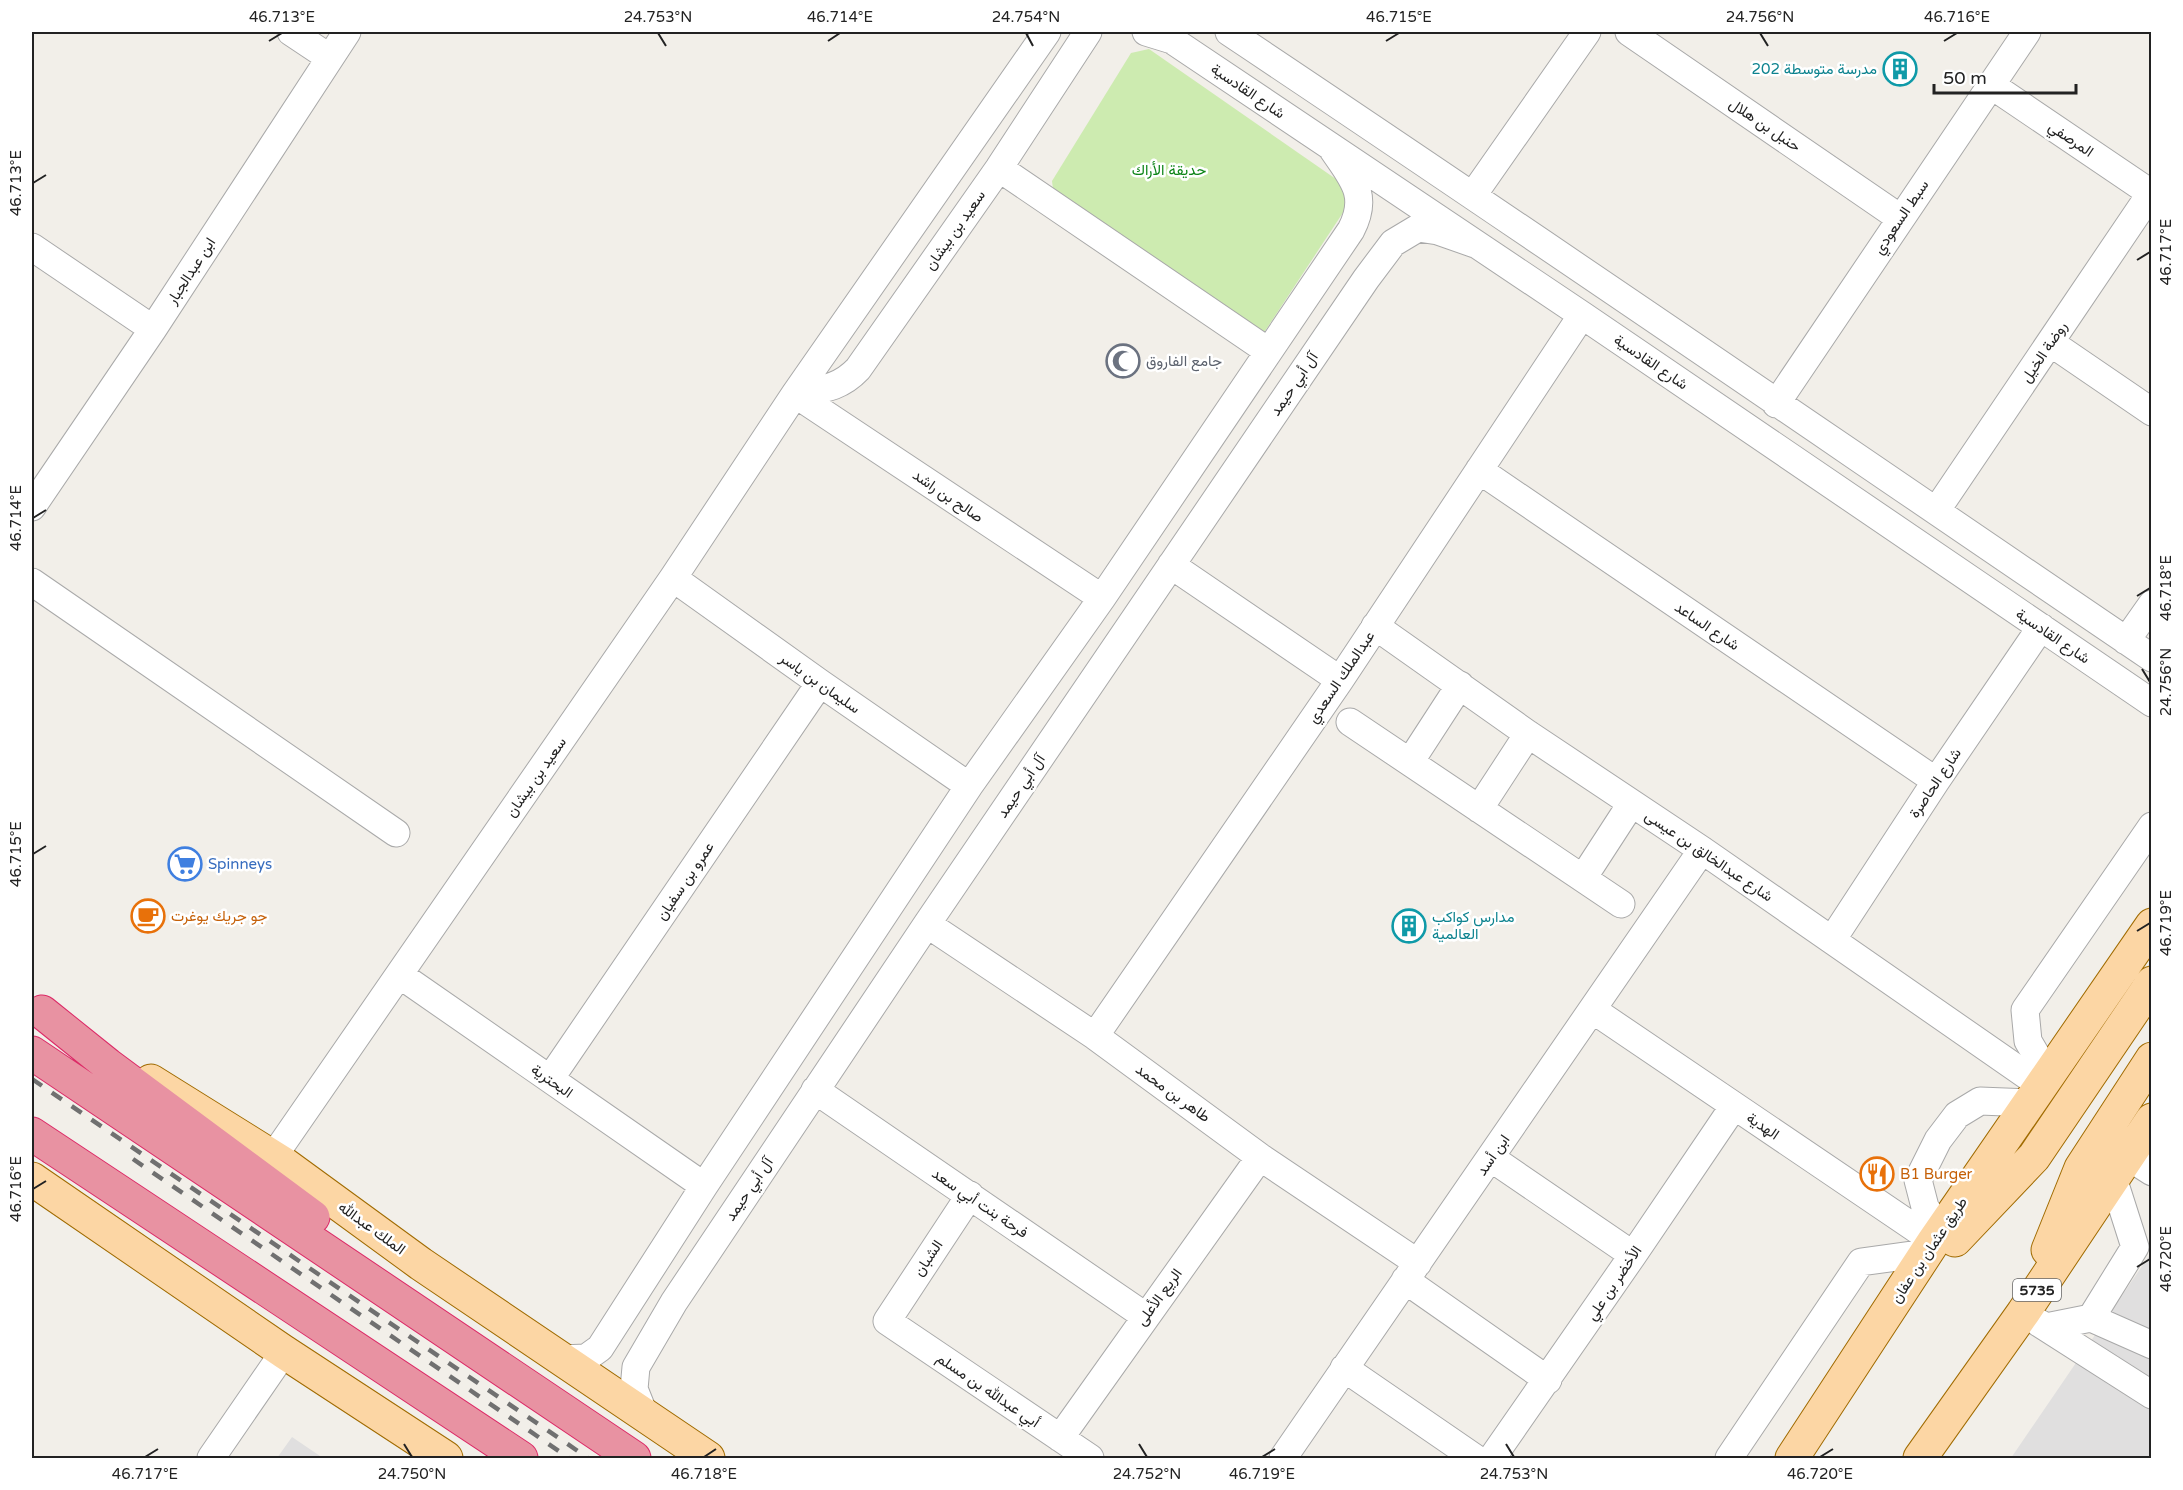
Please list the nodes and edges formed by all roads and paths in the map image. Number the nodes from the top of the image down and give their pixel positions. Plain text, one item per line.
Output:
1 (291, 32) edge
2 (347, 32) edge
3 (1047, 32) edge
4 (1106, 32) edge
5 (1146, 32) edge
6 (1229, 32) edge
7 (1587, 32) edge
8 (1629, 32) edge
9 (2027, 32) edge
10 (1082, 41) edge
11 (330, 58) junction
12 (1991, 85) junction
13 (1331, 147) junction
14 (999, 168) junction
15 (2151, 193) edge
16 (1473, 195) junction
17 (1900, 218) junction
18 (1475, 244) junction
19 (32, 247) edge
20 (1582, 315) junction
21 (153, 329) junction
22 (2051, 343) junction
23 (1268, 351) junction
24 (795, 394) junction
25 (1776, 404) junction
26 (2151, 412) edge
27 (1479, 470) junction
28 (32, 507) edge
29 (1936, 511) junction
30 (1171, 565) junction
31 (673, 578) junction
32 (32, 582) edge
33 (1101, 598) junction
34 (2151, 604) edge
35 (1376, 626) junction
36 (2041, 627) junction
37 (2126, 641) junction
38 (2151, 658) edge
39 (1340, 680) junction
40 (820, 683) junction
41 (1460, 686) junction
42 (2151, 702) edge
43 (1350, 722) dead end
44 (1528, 734) junction
45 (1410, 762) junction
46 (1936, 782) junction
47 (969, 786) junction
48 (1632, 804) junction
49 (1479, 809) junction
50 (2151, 826) edge
51 (396, 833) dead end
52 (1702, 850) junction
53 (1583, 878) junction
54 (1621, 904) dead end
55 (927, 924) junction
56 (2151, 925) edge
57 (1832, 940) junction
58 (400, 975) junction
59 (2151, 983) edge
60 (37, 1009) edge
61 (1593, 1010) junction
62 (1095, 1036) junction
63 (32, 1053) edge
64 (2151, 1059) edge
65 (550, 1080) junction
66 (2040, 1088) junction
67 (815, 1090) junction
68 (1734, 1106) junction
69 (32, 1134) edge
70 (2140, 1148) edge
71 (273, 1157) junction
72 (1260, 1157) junction
73 (1491, 1158) junction
74 (32, 1179) edge
75 (704, 1186) junction
76 (970, 1195) junction
77 (1934, 1242) junction
78 (2143, 1254) edge
79 (1633, 1255) junction
80 (1412, 1271) junction
81 (629, 1304) junction
82 (1886, 1313) junction
83 (1145, 1316) junction
84 (2091, 1318) junction
85 (2034, 1320) junction
86 (887, 1321) joint
87 (434, 1323) junction
88 (660, 1326) junction
89 (2151, 1345) edge
90 (284, 1352) junction
91 (561, 1359) junction
92 (1344, 1368) junction
93 (1548, 1380) junction
94 (2151, 1395) edge
95 (644, 1414) junction
96 (1060, 1438) junction
97 (211, 1458) edge
98 (446, 1458) edge
99 (521, 1458) edge
100 (634, 1458) edge
101 (708, 1458) edge
102 (1090, 1458) edge
103 (1283, 1458) edge
104 (1475, 1458) edge
105 (1492, 1458) edge
106 (1729, 1458) edge
107 (1792, 1458) edge
108 (1920, 1458) edge

1 - 11 street
2 - 11 street, ابن عبدالجبار
3 - 24 street, سعيد بن بيشان
4 - 10 street
5 - 13 street, شارع القادسية
6 - 16 street
7 - 16 street
8 - 17 street, حنبل بن هلال
9 - 12 street, سبط السعودي
10 - 14 street, سعيد بن بيشان
11 - 21 street, ابن عبدالجبار
12 - 15 street, المرصفي
12 - 17 street, سبط السعودي
13 - 18 street, شارع القادسية
13 - 23 street
14 - 23 street
14 - 24 street, سعيد بن بيشان
15 - 22 street, روضة الخيل
16 - 25 street
17 - 25 street, سبط السعودي
18 - 20 street, شارع القادسية
18 - 30 street, آل أبي حيمد
19 - 21 street
20 - 27 street, عبدالملك السعدي
20 - 36 street, شارع القادسية
21 - 28 street, ابن عبدالجبار
22 - 26 street
22 - 29 street, روضة الخيل
23 - 33 street
24 - 31 street, سعيد بن بيشان
24 - 33 street, صالح بن راشد
25 - 29 street
27 - 35 street, عبدالملك السعدي
27 - 46 street, شارع الساعد
29 - 37 street
30 - 39 street
30 - 55 street, آل أبي حيمد
31 - 40 street, سليمان بن ياسر
31 - 58 street, سعيد بن بيشان
32 - 51 street
33 - 47 street
34 - 37 street
35 - 39 street, عبدالملك السعدي
35 - 41 street, شارع عبدالخالق بن عيسى
36 - 42 street, شارع القادسية
36 - 46 street, شارع الحاصرة
37 - 38 street
39 - 62 street, عبدالملك السعدي
40 - 47 street, سليمان بن ياسر
40 - 65 street, عمرو بن سفيان
41 - 44 street, شارع عبدالخالق بن عيسى
41 - 45 street
43 - 45 street
44 - 48 street, شارع عبدالخالق بن عيسى
44 - 49 street
45 - 49 street
46 - 57 street, شارع الحاصرة
47 - 75 street
48 - 52 street, شارع عبدالخالق بن عيسى
48 - 53 street
49 - 53 street
50 - 66 street
52 - 57 street, شارع عبدالخالق بن عيسى
52 - 61 street, ابن أسد
53 - 54 street
55 - 62 street, طاهر بن محمد
55 - 67 street, آل أبي حيمد
56 - 66 main road, طريق عثمان بن عفان
57 - 66 street, شارع عبدالخالق بن عيسى
58 - 65 street, البحترية
58 - 71 street, سعيد بن بيشان
59 - 82 main road
60 - 71 main road, الملك عبدالله
60 - 87 highway
61 - 68 street, الهدية
61 - 73 street, ابن أسد
62 - 72 street, طاهر بن محمد
63 - 87 highway
64 - 85 main road
65 - 75 street, البحترية
66 - 77 main road, طريق عثمان بن عفان
66 - 77 street
67 - 76 street, فرحة بنت أبي سعد
67 - 88 street, آل أبي حيمد
68 - 77 street, الهدية
68 - 79 street, الأخضر بن علي
69 - 99 highway
70 - 78 street
70 - 85 main road, 5735
71 - 91 main road, الملك عبدالله
72 - 80 street, طاهر بن محمد
72 - 83 street, الريع الأعلى
73 - 79 street
73 - 80 street, ابن أسد
74 - 90 main road
75 - 81 street
76 - 83 street, فرحة بنت أبي سعد
76 - 86 street, الشبان
77 - 82 main road, طريق عثمان بن عفان
77 - 106 street
78 - 84 street
79 - 93 street, الأخضر بن علي
80 - 92 street, ابن أسد
80 - 93 street, طاهر بن محمد
81 - 88 street
81 - 91 street
82 - 107 main road, طريق عثمان بن عفان
83 - 96 street, الريع الأعلى
84 - 85 street
84 - 89 street
85 - 94 street
85 - 108 main road, 5735
86 - 96 street, أبي عبدالله بن مسلم
87 - 100 highway
88 - 95 street, آل أبي حيمد
90 - 97 street
90 - 98 main road
91 - 95 main road, الملك عبدالله
92 - 103 street, ابن أسد
92 - 104 street
93 - 105 street, الأخضر بن علي
95 - 101 main road, الملك عبدالله
96 - 102 street, أبي عبدالله بن مسلم

